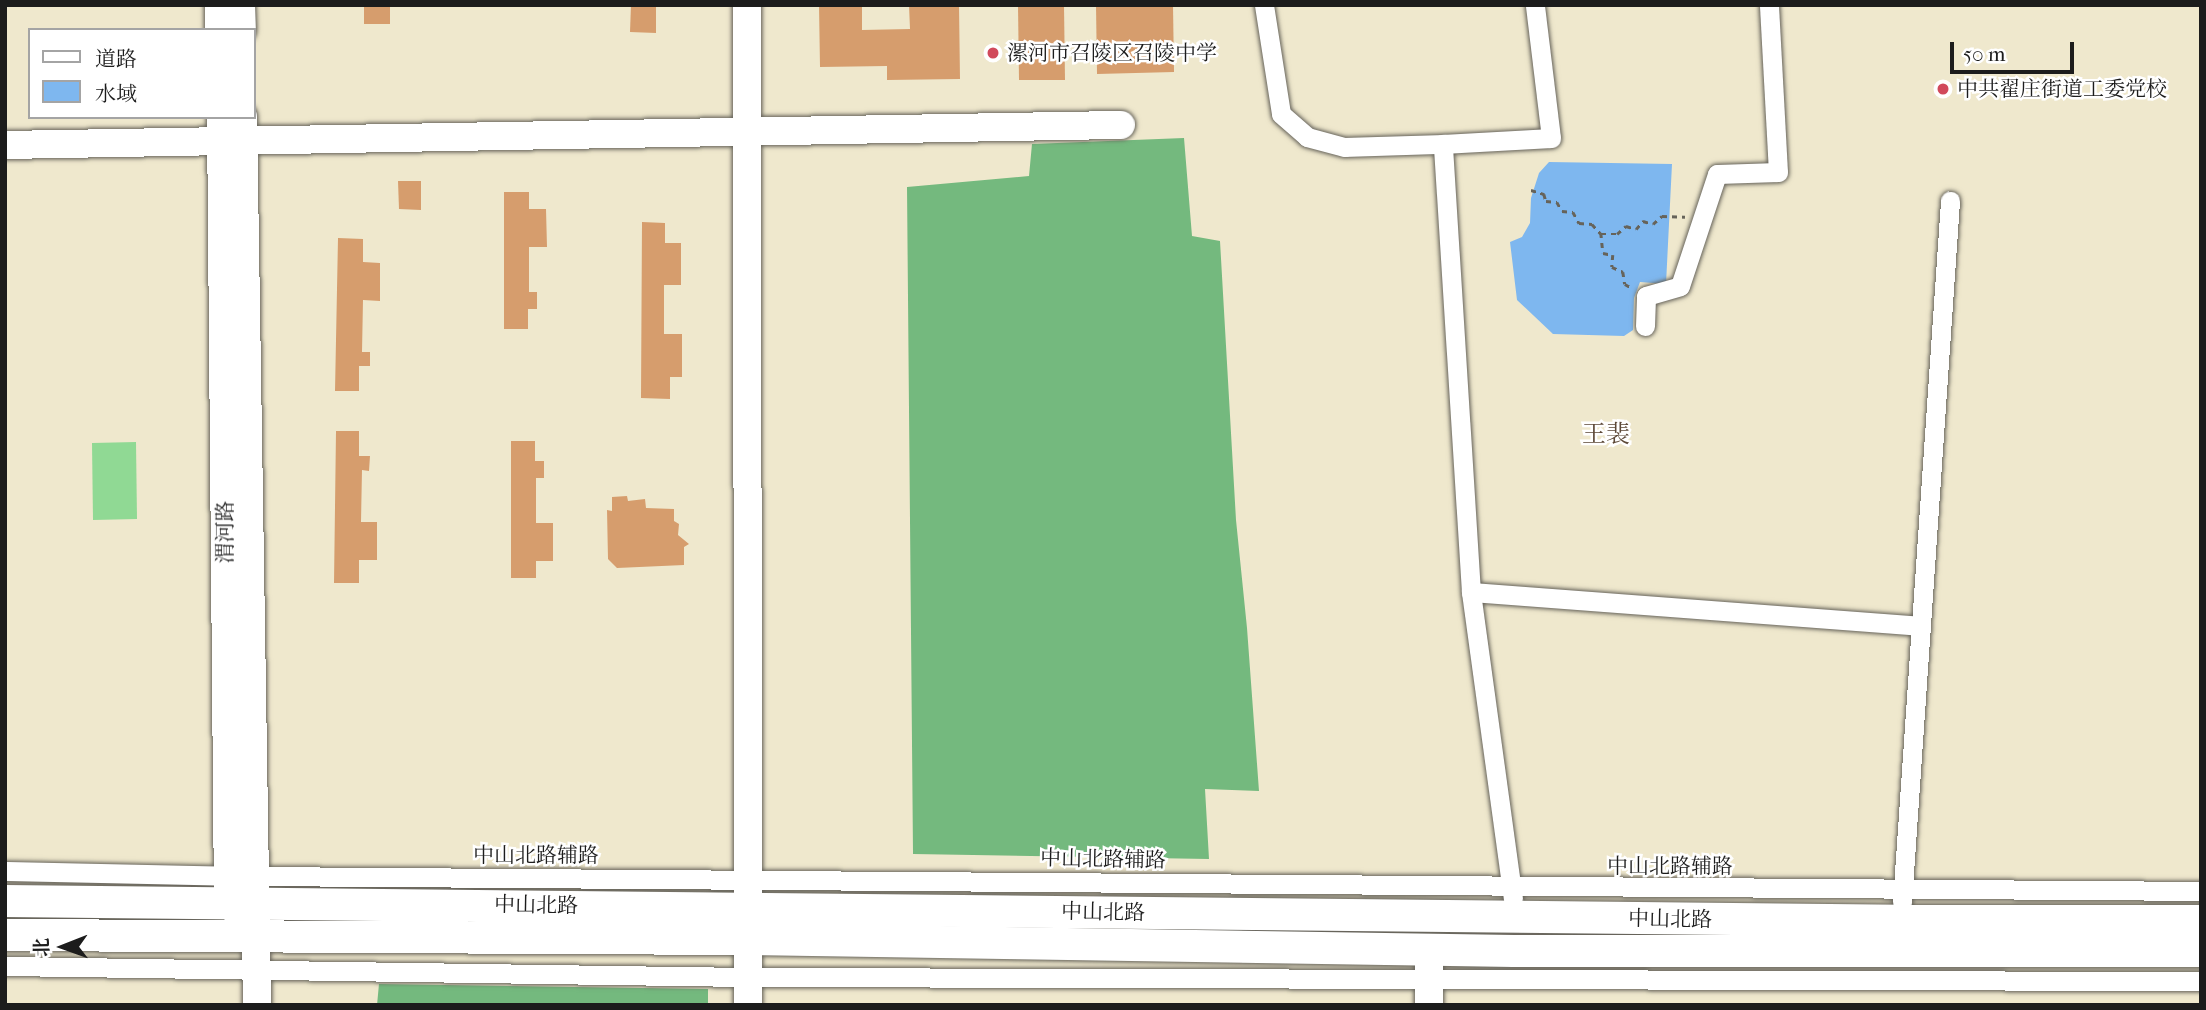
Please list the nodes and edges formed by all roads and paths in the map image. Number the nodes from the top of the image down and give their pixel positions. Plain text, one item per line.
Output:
1 (219, 5) edge
2 (241, 5) edge
3 (747, 5) edge
4 (1264, 5) edge
5 (1535, 5) edge
6 (1769, 5) edge
7 (219, 28) edge
8 (242, 28) edge
9 (1121, 125) dead end
10 (233, 129) edge
11 (745, 131) junction
12 (1443, 144) junction
13 (5, 145) edge
14 (1531, 190) dead end
15 (1950, 201) dead end
16 (1703, 218) junction
17 (1601, 233) junction
18 (1646, 296) junction
19 (1645, 326) dead end
20 (1471, 592) junction
21 (1920, 626) junction
22 (5, 871) edge
23 (241, 889) junction
24 (1903, 890) junction
25 (2201, 891) edge
26 (5, 901) edge
27 (1513, 902) junction
28 (748, 909) junction
29 (1901, 921) junction
30 (2201, 921) edge
31 (5, 935) edge
32 (256, 936) junction
33 (2201, 951) edge
34 (1514, 964) junction
35 (5, 967) edge
36 (256, 970) junction
37 (748, 977) junction
38 (1429, 977) edge
39 (2201, 981) edge
40 (257, 1005) edge
41 (748, 1005) edge

1 - 7 street
2 - 8 street
3 - 11 street
4 - 12 street
5 - 12 street
6 - 16 street
9 - 11 street
10 - 11 street
10 - 13 street
10 - 23 street, 渭河路
11 - 28 street
12 - 20 street
14 - 17 path
15 - 21 street
16 - 17 path
16 - 18 street
17 - 18 path
18 - 19 street
20 - 21 street
20 - 27 street
21 - 24 street
22 - 23 street
23 - 26 main road, 中山北路
23 - 28 main road, 中山北路
23 - 32 street, 渭河路
24 - 25 street, 中山北路辅路
24 - 27 street, 中山北路辅路
24 - 29 street
27 - 28 main road, 中山北路
27 - 29 main road, 中山北路
27 - 34 street
28 - 32 main road, 中山北路
28 - 37 street
28 - 38 main road, 中山北路
29 - 30 main road, 中山北路
31 - 32 main road, 中山北路
32 - 36 street, 渭河路
33 - 34 main road, 中山北路
34 - 38 main road, 中山北路
34 - 39 street
35 - 36 street
36 - 37 street
36 - 40 street, 渭河路
37 - 38 street
37 - 41 street

